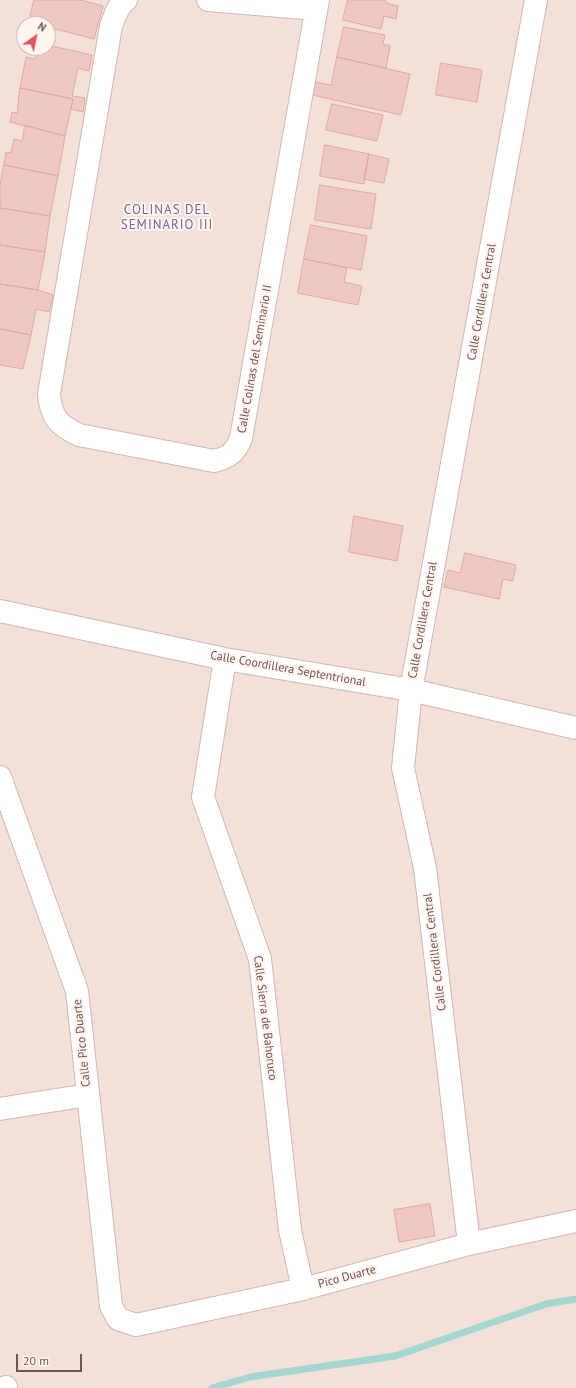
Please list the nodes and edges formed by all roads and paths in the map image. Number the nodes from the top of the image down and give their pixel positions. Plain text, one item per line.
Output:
1 (126, 0) edge
2 (208, 0) edge
3 (536, 0) edge
4 (317, 4) edge
5 (0, 611) edge
6 (225, 659) junction
7 (411, 690) junction
8 (576, 728) edge
9 (0, 777) edge
10 (88, 1095) junction
11 (0, 1109) edge
12 (576, 1221) edge
13 (469, 1244) junction
14 (303, 1289) junction
15 (118, 1319) joint

1 - 4 street, Calle Colinas del Seminario II
2 - 4 street, Calle Colinas del Seminario II
3 - 7 street, Calle Cordillera Central
5 - 6 street, Calle Coordillera Septentrional
6 - 7 street, Calle Coordillera Septentrional
6 - 14 street, Calle Sierra de Bahoruco
7 - 8 street, Calle Coordillera Septentrional
7 - 13 street, Calle Cordillera Central
9 - 10 street, Calle Pico Duarte
10 - 11 street
10 - 15 street, Calle Pico Duarte
12 - 13 street, Pico Duarte
13 - 14 street, Pico Duarte
14 - 15 street, Pico Duarte

